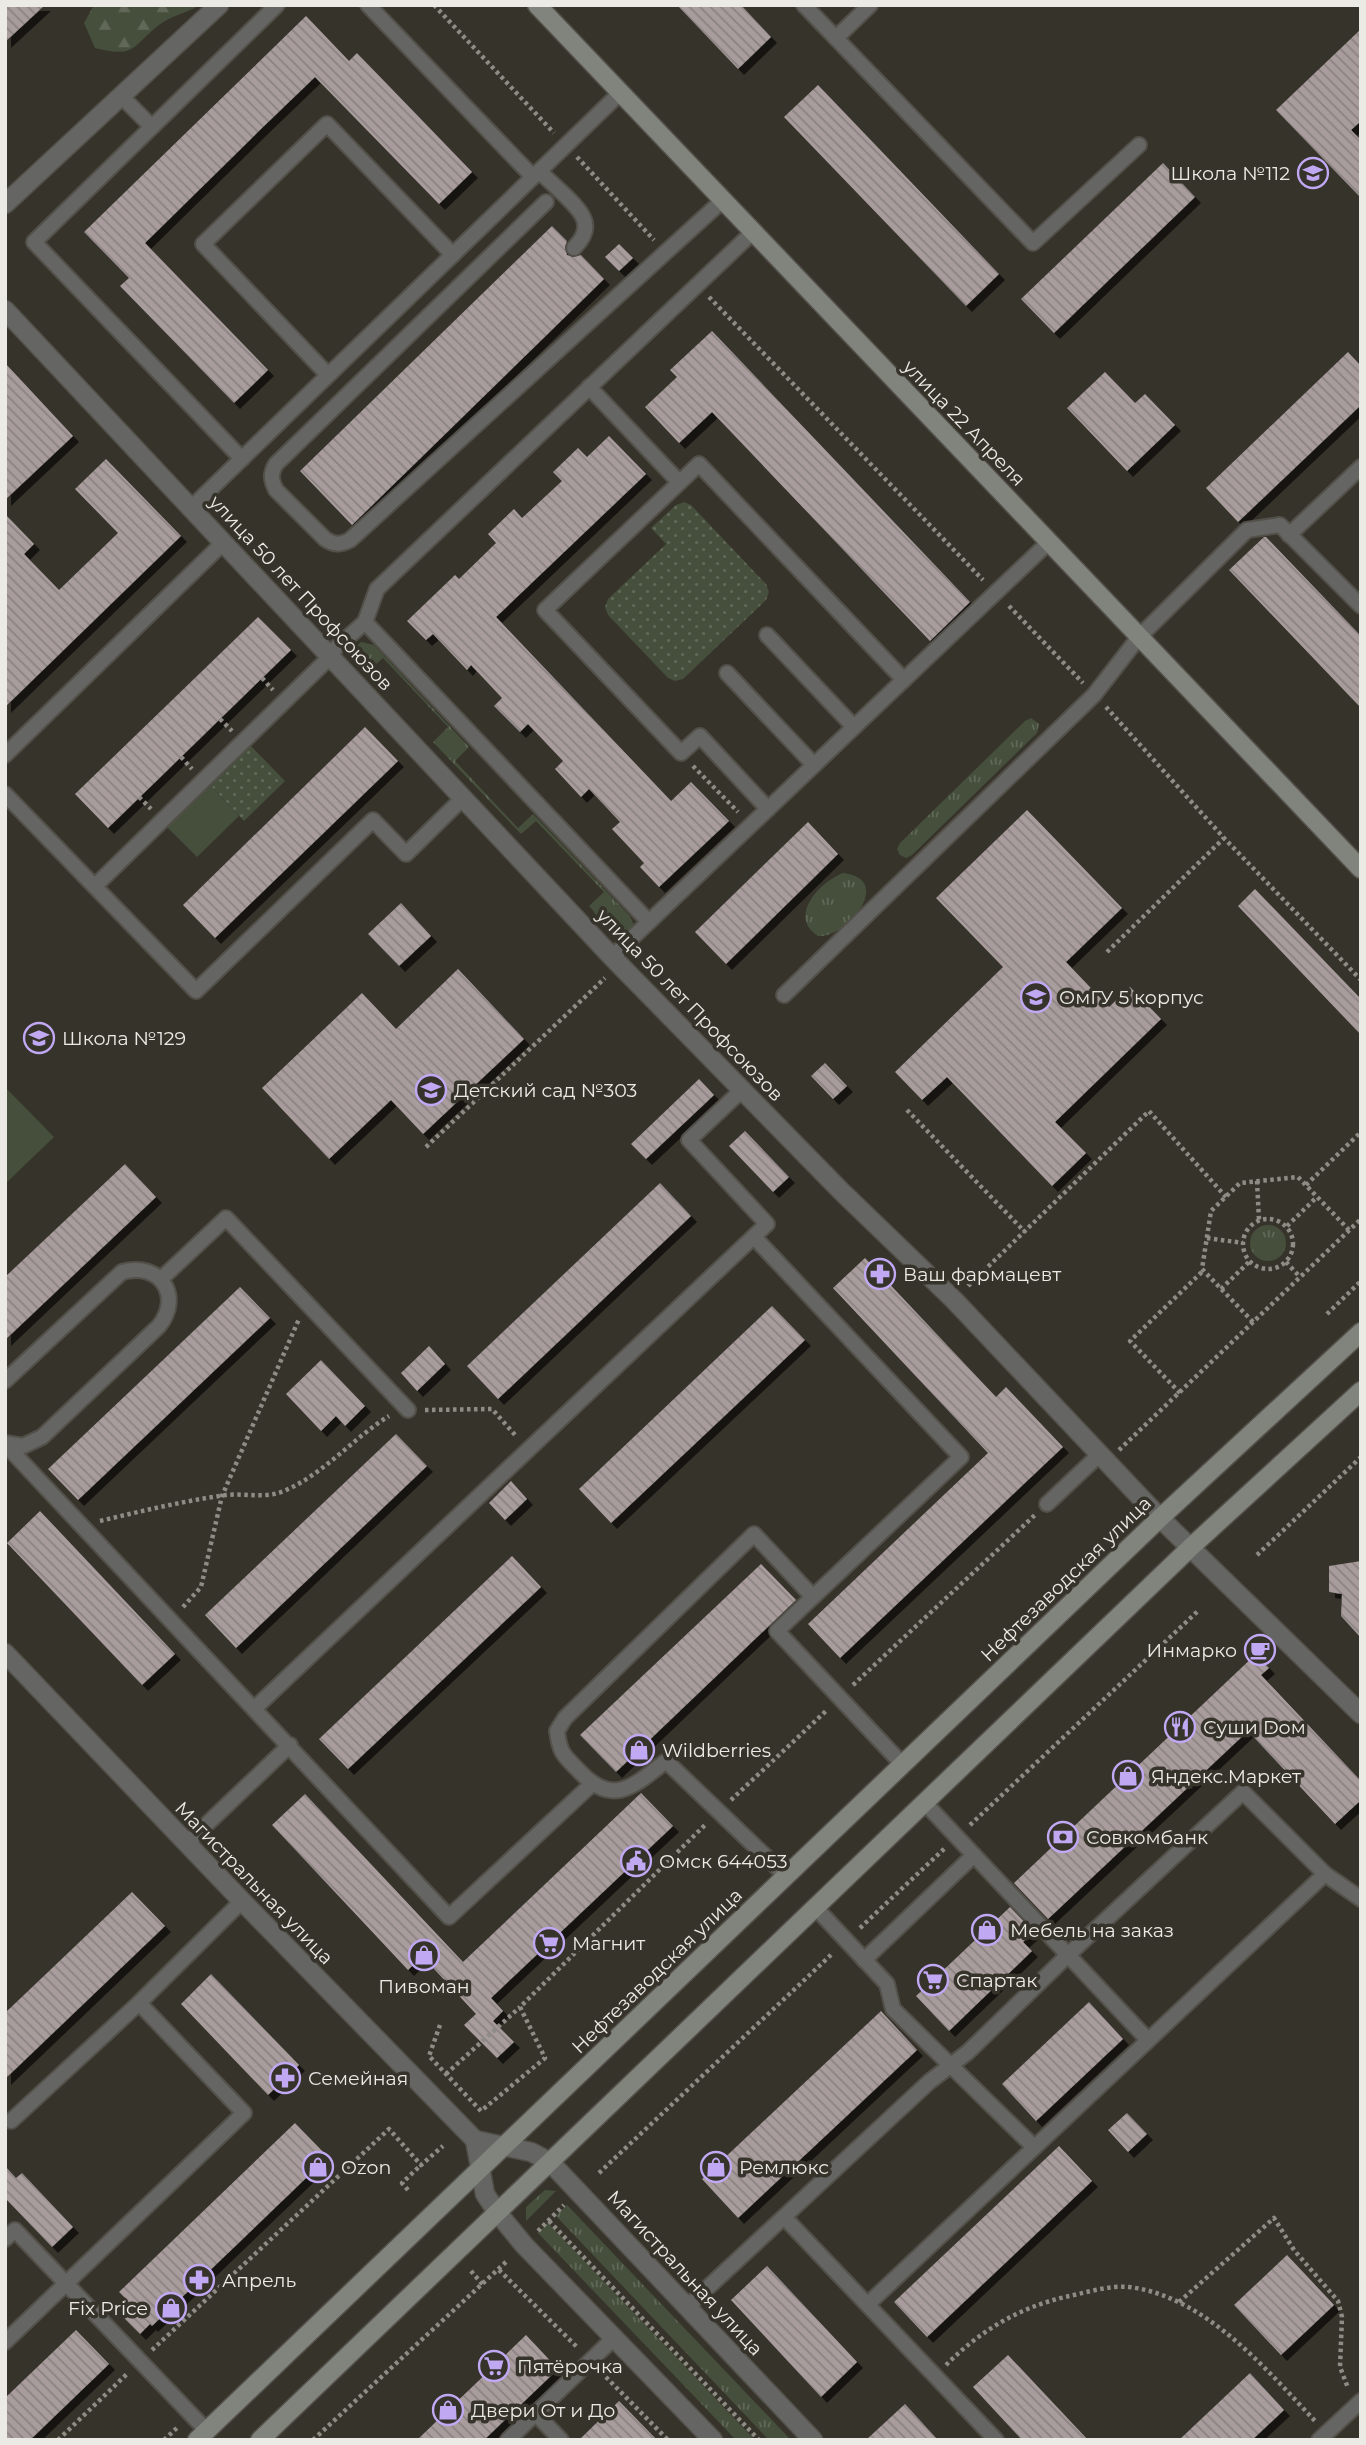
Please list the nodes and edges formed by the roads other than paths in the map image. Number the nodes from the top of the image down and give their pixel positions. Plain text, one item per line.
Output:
1 (219, 5) edge
2 (277, 5) edge
3 (368, 5) edge
4 (537, 5) edge
5 (804, 5) edge
6 (870, 5) edge
7 (836, 38) junction
8 (620, 93) junction
9 (122, 97) junction
10 (152, 127) junction
11 (1139, 145) dead end
12 (536, 174) junction
13 (723, 200) junction
14 (546, 202) dead end
15 (5, 204) edge
16 (753, 232) junction
17 (574, 248) dead end
18 (453, 255) junction
19 (6, 312) edge
20 (328, 375) junction
21 (589, 387) junction
22 (242, 458) junction
23 (1361, 467) edge
24 (679, 482) junction
25 (192, 507) junction
26 (1289, 535) junction
27 (224, 542) junction
28 (1049, 542) junction
29 (1361, 606) edge
30 (365, 622) junction
31 (766, 635) dead end
32 (1139, 637) junction
33 (329, 656) junction
34 (727, 673) dead end
35 (904, 680) junction
36 (854, 727) junction
37 (5, 755) edge
38 (814, 765) junction
39 (5, 794) edge
40 (463, 798) junction
41 (768, 808) junction
42 (1361, 870) edge
43 (95, 886) junction
44 (649, 922) junction
45 (612, 957) junction
46 (784, 995) dead end
47 (742, 1090) junction
48 (754, 1237) junction
49 (160, 1279) junction
50 (1361, 1332) edge
51 (5, 1381) edge
52 (1361, 1391) edge
53 (408, 1410) road end
54 (5, 1443) edge
55 (1102, 1459) junction
56 (1047, 1504) dead end
57 (1160, 1518) junction
58 (1191, 1547) junction
59 (813, 1597) junction
60 (5, 1653) edge
61 (1359, 1707) edge
62 (256, 1708) junction
63 (290, 1745) junction
64 (903, 1765) junction
65 (592, 1784) junction
66 (924, 1802) junction
67 (187, 1843) junction
68 (974, 1855) junction
69 (1325, 1874) junction
70 (786, 1876) junction
71 (1361, 1899) edge
72 (242, 1901) junction
73 (815, 1907) junction
74 (1068, 1955) junction
75 (864, 1960) junction
76 (139, 2003) junction
77 (1148, 2040) junction
78 (951, 2067) junction
79 (11, 2120) dead end
80 (475, 2140) junction
81 (505, 2146) junction
82 (1034, 2147) junction
83 (550, 2162) junction
84 (481, 2169) junction
85 (497, 2212) junction
86 (784, 2217) junction
87 (5, 2239) edge
88 (66, 2283) junction
89 (868, 2304) junction
90 (688, 2306) junction
91 (615, 2337) junction
92 (5, 2342) edge
93 (1361, 2401) edge
94 (535, 2413) junction
95 (202, 2435) edge
96 (1323, 2437) edge
97 (260, 2440) edge
98 (508, 2440) edge
99 (561, 2440) edge
100 (713, 2440) edge
101 (813, 2440) edge
102 (996, 2440) edge

1 - 9 street
2 - 10 lane
3 - 12 lane
4 - 8 main road, улица 22 Апреля
5 - 7 lane
6 - 7 lane
7 - 11 lane
8 - 12 lane
8 - 13 main road, улица 22 Апреля
9 - 10 lane
9 - 15 street
10 - 22 lane
12 - 17 lane
12 - 18 lane
13 - 14 lane
13 - 16 main road, улица 22 Апреля
16 - 21 lane
16 - 28 main road, улица 22 Апреля
18 - 20 lane
18 - 20 lane
19 - 25 street, улица 50 лет Профсоюзов
20 - 22 lane
21 - 24 lane
21 - 30 lane
22 - 25 lane
23 - 26 lane
24 - 35 lane
24 - 41 lane
25 - 27 street, улица 50 лет Профсоюзов
26 - 29 lane
26 - 32 lane
27 - 33 street, улица 50 лет Профсоюзов
27 - 37 lane
28 - 32 main road, улица 22 Апреля
28 - 35 lane
30 - 33 lane
30 - 44 lane
31 - 36 lane
32 - 42 main road, улица 22 Апреля
32 - 46 lane
33 - 40 street, улица 50 лет Профсоюзов
33 - 43 lane
34 - 38 lane
35 - 36 lane
36 - 38 lane
38 - 41 lane
39 - 43 lane
40 - 43 lane
40 - 45 street, улица 50 лет Профсоюзов
41 - 44 lane
44 - 45 lane
45 - 47 street, улица 50 лет Профсоюзов
47 - 48 lane
47 - 55 street, улица 50 лет Профсоюзов
48 - 59 lane
48 - 62 lane
49 - 51 lane
49 - 53 lane
49 - 54 lane
50 - 57 main road, Нефтезаводская улица
52 - 58 main road
54 - 62 lane
55 - 56 lane
55 - 57 street, улица 50 лет Профсоюзов
57 - 58 street, улица 50 лет Профсоюзов
57 - 64 main road, Нефтезаводская улица
58 - 61 street, улица 50 лет Профсоюзов
58 - 66 main road
59 - 64 lane
59 - 65 lane
60 - 67 street, Магистральная улица
62 - 63 lane
63 - 65 lane
63 - 67 lane
64 - 70 main road, Нефтезаводская улица
65 - 70 lane
66 - 68 lane
66 - 73 main road
67 - 72 street, Магистральная улица
68 - 74 lane
68 - 75 lane
69 - 71 lane
69 - 74 lane
69 - 77 lane
70 - 81 main road, Нефтезаводская улица
72 - 76 lane
72 - 80 street, Магистральная улица
73 - 75 lane
73 - 83 main road
74 - 77 lane
74 - 78 lane
75 - 78 lane
76 - 79 lane
76 - 88 lane
77 - 82 lane
78 - 82 lane
78 - 86 lane
80 - 81 street, Магистральная улица
80 - 84 street
81 - 83 street, Магистральная улица
81 - 84 main road, Нефтезаводская улица
82 - 89 lane
83 - 85 main road
83 - 90 street, Магистральная улица
84 - 85 street
84 - 95 main road, Нефтезаводская улица
85 - 91 street
85 - 97 main road
86 - 89 lane
86 - 90 lane
87 - 88 lane
88 - 92 lane
88 - 95 lane
89 - 102 lane
90 - 101 street, Магистральная улица
91 - 94 lane
91 - 100 street
93 - 96 lane
94 - 98 lane
94 - 99 lane

